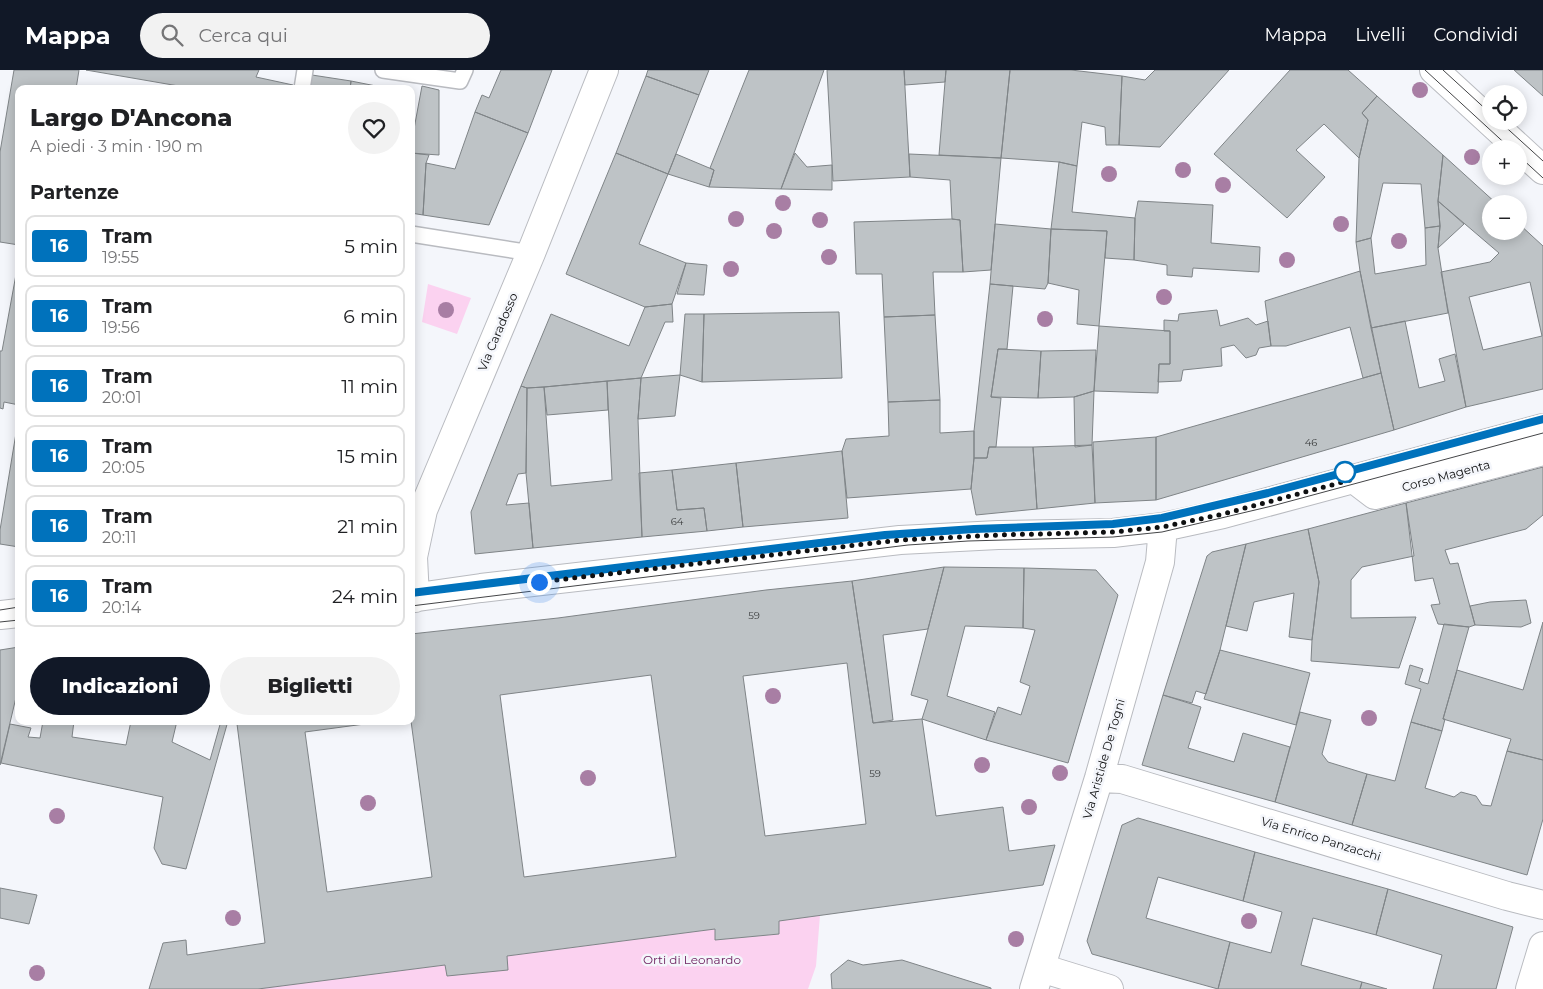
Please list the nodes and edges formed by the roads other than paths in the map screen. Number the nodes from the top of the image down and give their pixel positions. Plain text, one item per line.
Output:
1 (305, 70) edge
2 (383, 70) edge
3 (465, 70) edge
4 (604, 70) edge
5 (1434, 70) edge
6 (303, 85) edge
7 (1543, 170) edge
8 (415, 235) edge
9 (531, 253) junction
10 (1543, 428) edge
11 (1543, 451) edge
12 (1354, 479) junction
13 (1162, 527) junction
14 (415, 545) edge
15 (415, 598) edge
16 (15, 613) edge
17 (0, 615) edge
18 (1099, 778) junction
19 (1543, 905) edge
20 (1543, 946) edge
21 (1038, 978) edge
22 (1109, 989) edge
23 (1530, 989) edge

1 - 6 lane
2 - 3 lane
4 - 9 street, Via Caradosso
5 - 7 street
8 - 9 lane
9 - 14 street, Via Caradosso
10 - 12 street, Corso Magenta
11 - 12 street, Corso Magenta
12 - 13 street, Corso Magenta
13 - 15 street, Corso Magenta
13 - 18 street, Via Aristide De Togni
16 - 17 street
18 - 19 street, Via Enrico Panzacchi
18 - 21 street, Via Aristide De Togni
20 - 23 street
21 - 22 street

